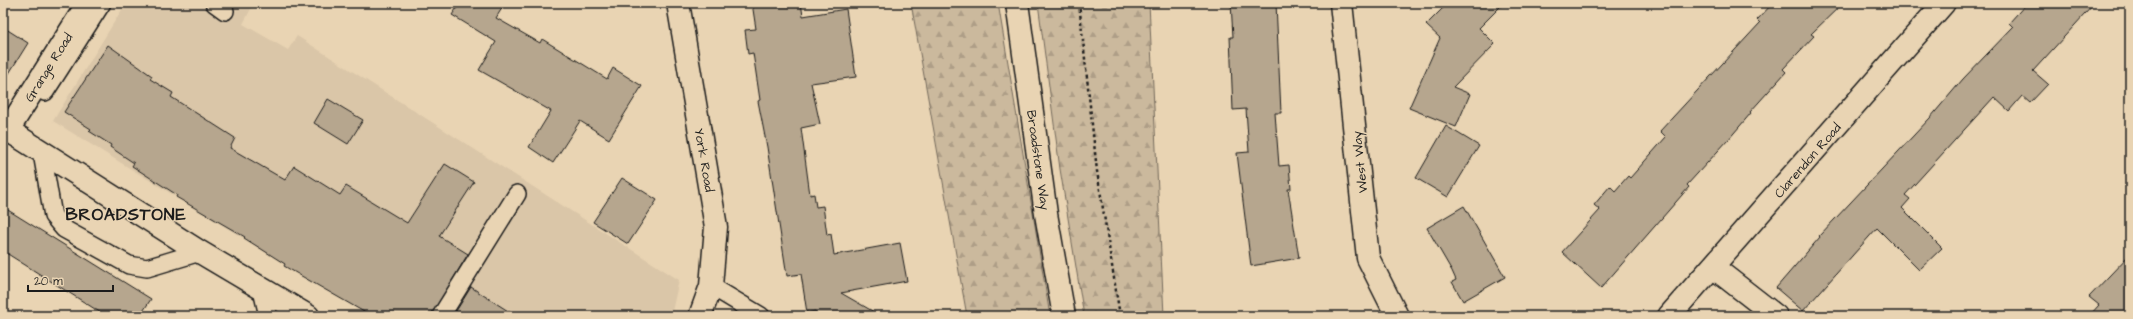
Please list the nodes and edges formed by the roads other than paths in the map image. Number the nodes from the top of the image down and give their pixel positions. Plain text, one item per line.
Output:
1 (88, 3) edge
2 (102, 3) edge
3 (678, 3) edge
4 (1017, 3) edge
5 (1341, 3) edge
6 (1944, 3) edge
7 (9, 131) edge
8 (42, 153) junction
9 (517, 194) dead end
10 (200, 252) junction
11 (1713, 267) junction
12 (710, 286) junction
13 (262, 290) junction
14 (268, 316) edge
15 (308, 316) edge
16 (441, 316) edge
17 (700, 316) edge
18 (761, 316) edge
19 (1064, 316) edge
20 (1396, 316) edge
21 (1669, 316) edge
22 (1776, 316) edge

1 - 7 street, Grange Road
2 - 7 lane
3 - 12 street, York Road
4 - 19 street, Broadstone Way
5 - 20 street, West Way
6 - 11 street, Clarendon Road
7 - 8 street
8 - 10 street
8 - 10 lane
9 - 16 lane
10 - 13 street
11 - 21 street, Clarendon Road
11 - 22 street
12 - 17 street, York Road
12 - 18 lane
13 - 14 lane
13 - 15 street

